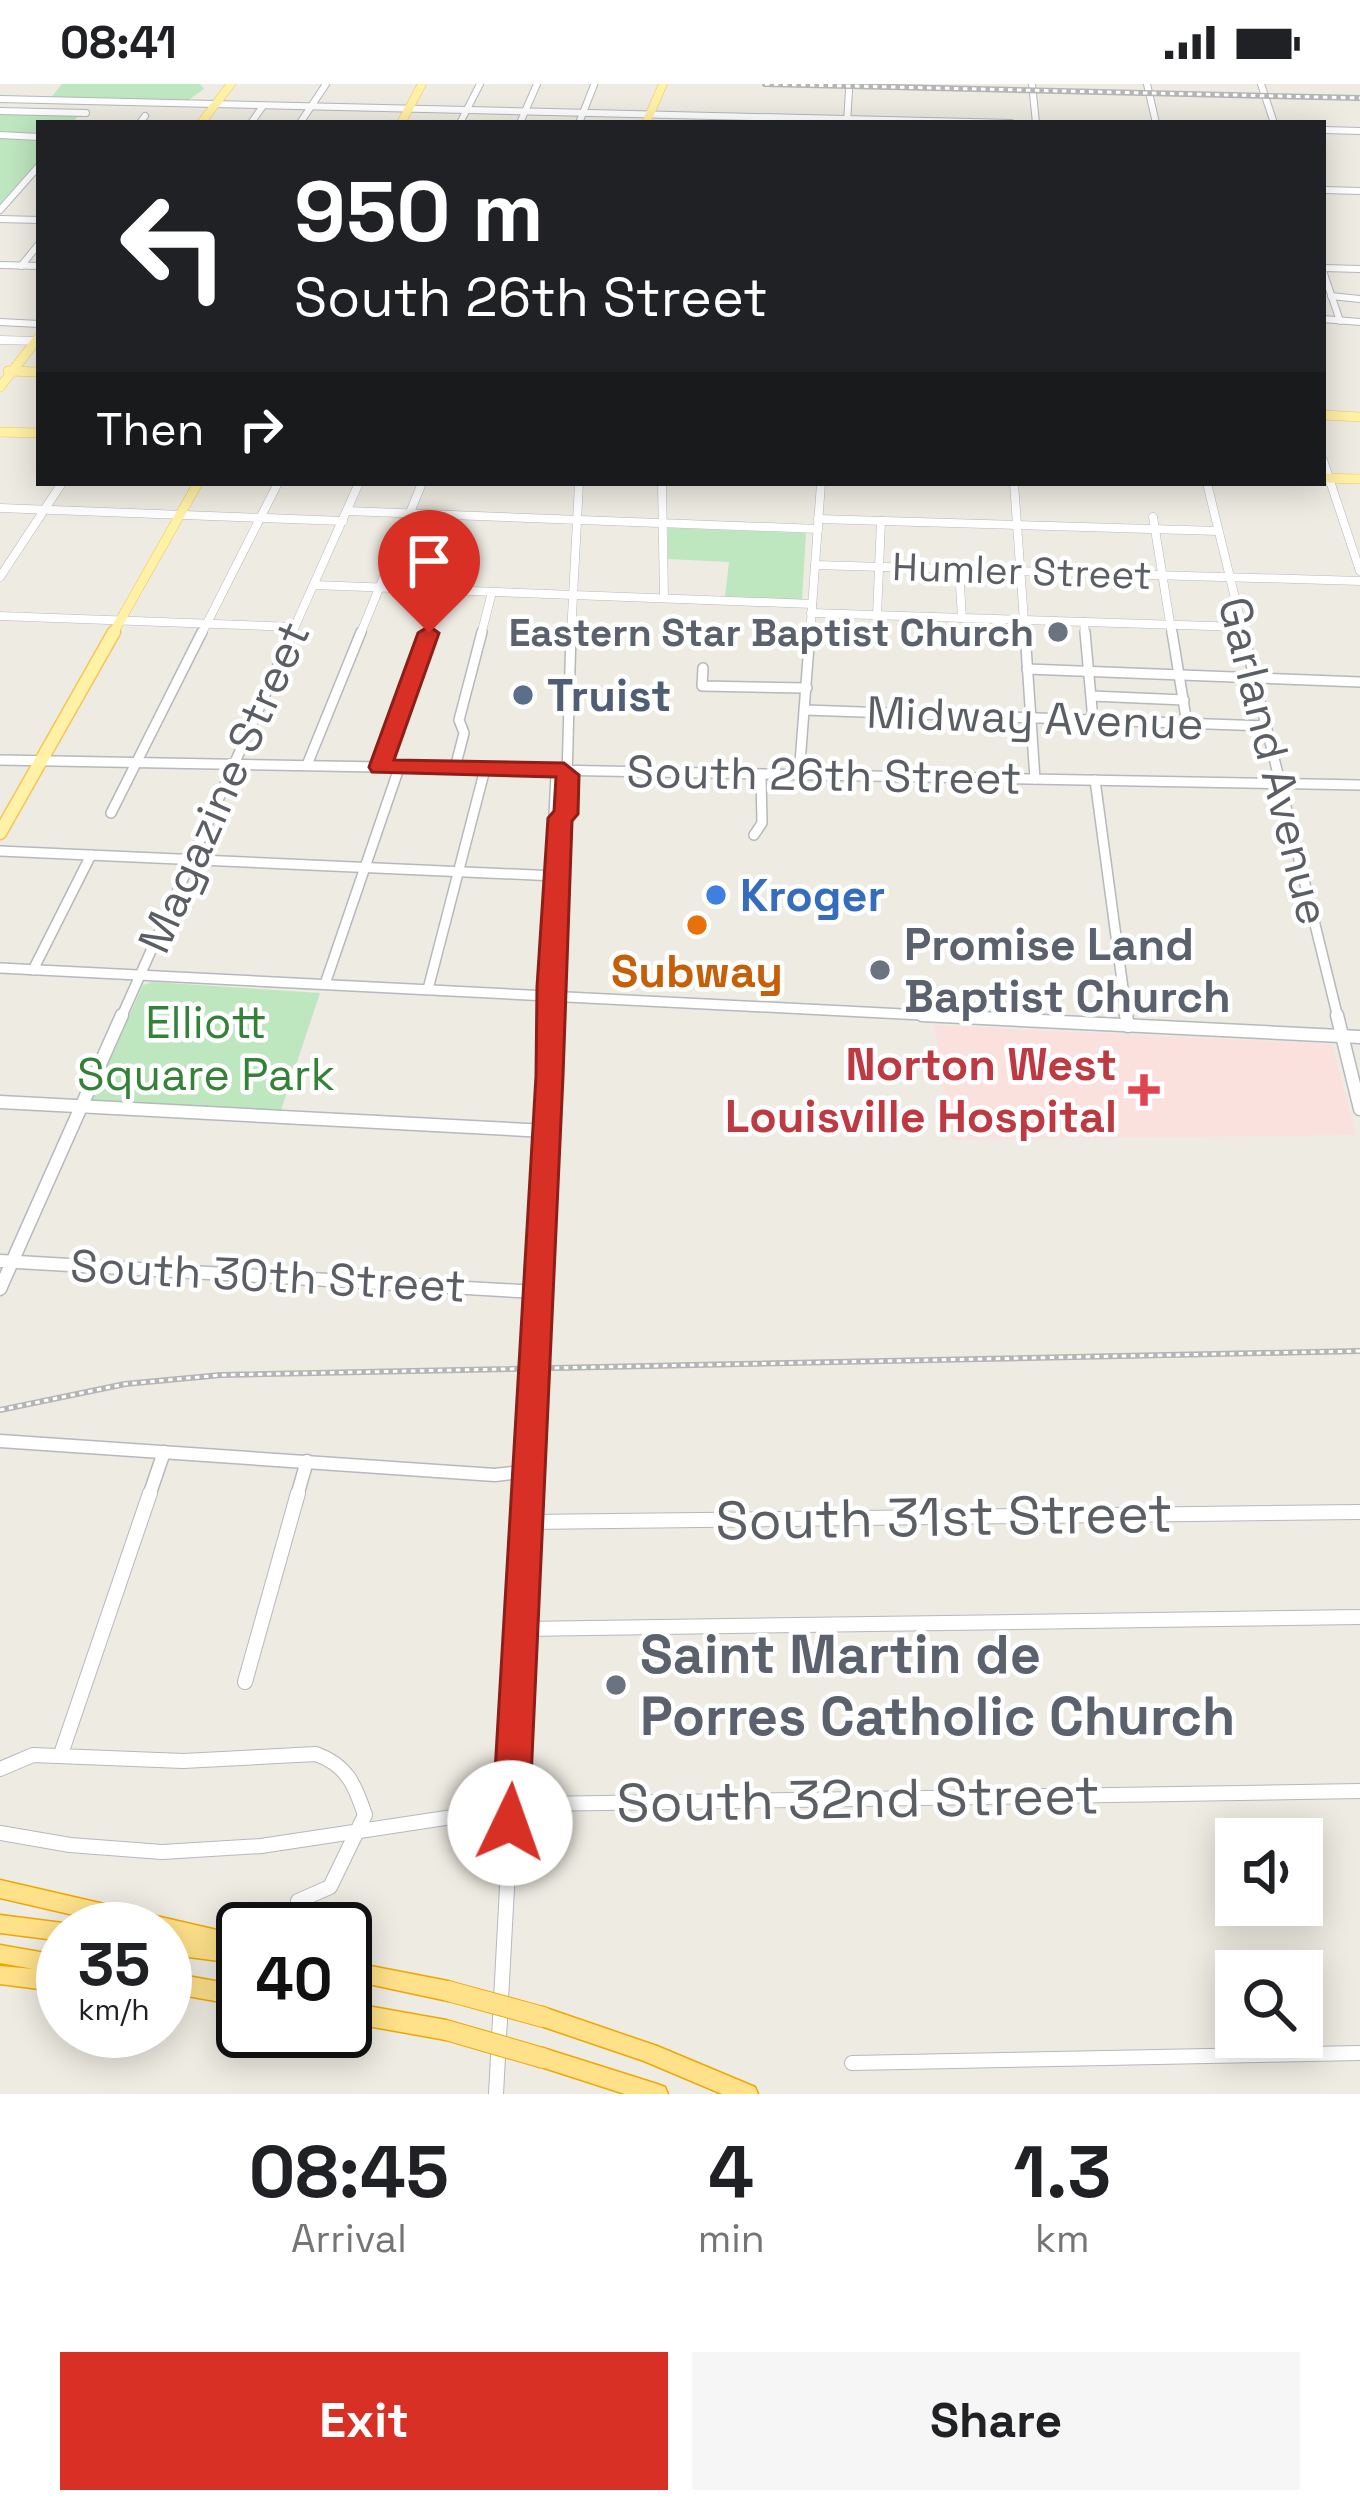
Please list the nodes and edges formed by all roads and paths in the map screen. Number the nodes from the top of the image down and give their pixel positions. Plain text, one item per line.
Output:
1 (231, 84) edge
2 (326, 84) edge
3 (422, 84) edge
4 (480, 84) edge
5 (537, 84) edge
6 (663, 84) edge
7 (1032, 84) edge
8 (1147, 84) edge
9 (1261, 84) edge
10 (594, 85) edge
11 (849, 90) dead end
12 (50, 92) dead end
13 (0, 99) edge
14 (44, 100) junction
15 (96, 101) junction
16 (215, 105) junction
17 (263, 106) junction
18 (310, 107) junction
19 (408, 110) junction
20 (0, 111) edge
21 (466, 111) junction
22 (86, 113) junction
23 (524, 113) junction
24 (582, 114) junction
25 (649, 117) edge
26 (80, 120) edge
27 (203, 120) edge
28 (253, 120) edge
29 (302, 120) edge
30 (403, 120) edge
31 (462, 120) edge
32 (521, 120) edge
33 (580, 120) edge
34 (726, 120) edge
35 (847, 120) edge
36 (1036, 120) edge
37 (1155, 120) edge
38 (1273, 120) edge
39 (1326, 130) edge
40 (1360, 131) edge
41 (0, 136) edge
42 (36, 137) edge
43 (34, 177) edge
44 (1326, 190) edge
45 (1360, 191) edge
46 (0, 215) edge
47 (36, 220) edge
48 (36, 248) edge
49 (2, 259) edge
50 (21, 266) junction
51 (36, 266) edge
52 (1326, 269) edge
53 (1360, 269) edge
54 (1326, 279) edge
55 (1331, 296) junction
56 (1360, 299) edge
57 (1326, 320) edge
58 (1340, 321) junction
59 (0, 322) edge
60 (1360, 322) edge
61 (36, 324) edge
62 (0, 340) edge
63 (36, 340) edge
64 (36, 342) edge
65 (6, 371) edge
66 (36, 373) edge
67 (0, 387) edge
68 (1326, 416) edge
69 (1360, 417) edge
70 (0, 432) edge
71 (36, 433) edge
72 (1326, 478) edge
73 (1360, 479) edge
74 (60, 486) edge
75 (196, 486) edge
76 (276, 486) edge
77 (358, 486) edge
78 (421, 486) edge
79 (579, 486) edge
80 (662, 486) edge
81 (821, 486) edge
82 (1014, 486) edge
83 (1208, 486) edge
84 (0, 508) edge
85 (44, 510) junction
86 (410, 514) junction
87 (181, 515) junction
88 (345, 516) junction
89 (1153, 517) dead end
90 (260, 518) junction
91 (577, 520) junction
92 (881, 521) junction
93 (663, 523) junction
94 (818, 524) junction
95 (1016, 525) junction
96 (1155, 529) junction
97 (1218, 531) junction
98 (815, 565) junction
99 (878, 567) junction
100 (959, 569) junction
101 (1019, 571) junction
102 (1360, 571) edge
103 (1052, 572) junction
104 (1162, 575) junction
105 (0, 577) edge
106 (1230, 577) junction
107 (1360, 581) edge
108 (314, 585) junction
109 (380, 588) junction
110 (444, 590) junction
111 (1054, 590) dead end
112 (492, 592) junction
113 (573, 595) junction
114 (664, 598) junction
115 (812, 609) junction
116 (0, 616) edge
117 (877, 616) junction
118 (962, 618) junction
119 (120, 620) junction
120 (1023, 620) junction
121 (1084, 622) junction
122 (206, 624) junction
123 (1172, 626) junction
124 (295, 627) junction
125 (1242, 628) junction
126 (703, 668) dead end
127 (1027, 670) junction
128 (1091, 672) junction
129 (1180, 675) junction
130 (1254, 678) junction
131 (1360, 682) edge
132 (807, 688) junction
133 (1092, 696) junction
134 (1184, 700) junction
135 (805, 710) junction
136 (1030, 718) junction
137 (1094, 720) junction
138 (1187, 724) junction
139 (1266, 726) junction
140 (0, 760) edge
141 (41, 760) junction
142 (136, 762) junction
143 (234, 764) junction
144 (307, 765) junction
145 (380, 767) junction
146 (399, 768) junction
147 (455, 768) junction
148 (485, 769) junction
149 (564, 770) junction
150 (761, 775) junction
151 (799, 776) junction
152 (1035, 779) junction
153 (1095, 780) junction
154 (1280, 784) junction
155 (1360, 785) edge
156 (111, 813) dead end
157 (0, 833) edge
158 (754, 835) dead end
159 (0, 850) edge
160 (91, 855) junction
161 (191, 859) junction
162 (365, 867) junction
163 (458, 872) junction
164 (556, 876) junction
165 (0, 968) edge
166 (33, 970) junction
167 (140, 975) junction
168 (325, 985) junction
169 (428, 989) junction
170 (550, 997) junction
171 (1129, 1026) junction
172 (1341, 1036) junction
173 (1360, 1037) edge
174 (0, 1102) edge
175 (81, 1106) junction
176 (1360, 1109) edge
177 (546, 1131) junction
178 (6, 1261) edge
179 (0, 1288) edge
180 (536, 1292) junction
181 (0, 1441) edge
182 (164, 1452) junction
183 (307, 1461) junction
184 (530, 1471) junction
185 (1360, 1511) edge
186 (527, 1522) junction
187 (1360, 1617) edge
188 (522, 1629) junction
189 (245, 1682) dead end
190 (61, 1754) junction
191 (0, 1769) edge
192 (1360, 1791) edge
193 (512, 1808) junction
194 (360, 1830) junction
195 (0, 1833) edge
196 (0, 1889) edge
197 (298, 1901) dead end
198 (0, 1924) edge
199 (36, 1929) edge
200 (216, 1939) edge
201 (0, 1954) edge
202 (36, 1960) edge
203 (0, 1975) edge
204 (372, 1976) edge
205 (36, 1979) edge
206 (372, 2017) edge
207 (1360, 2053) edge
208 (851, 2062) dead end
209 (496, 2094) edge
210 (657, 2094) edge
211 (747, 2094) edge

1 - 16 main road
2 - 18 street
3 - 19 main road
4 - 21 street
5 - 23 street
6 - 25 main road
7 - 36 street
8 - 37 street
9 - 38 street
10 - 24 street
11 - 35 street
12 - 14 street
13 - 14 street
14 - 15 street
15 - 16 street
15 - 22 street
16 - 17 street
16 - 27 main road
17 - 18 street
17 - 28 street
18 - 19 street
18 - 29 street
19 - 21 street
19 - 30 main road
20 - 22 street
21 - 23 street
21 - 31 street
22 - 26 street
23 - 24 street
23 - 32 street
24 - 25 street
24 - 33 street
25 - 34 street
39 - 40 street
41 - 42 street
43 - 46 street
44 - 45 street
46 - 47 street
48 - 50 street
49 - 50 street
50 - 51 street
52 - 53 street
54 - 55 street
55 - 56 street
55 - 58 street
57 - 58 street
58 - 60 street
59 - 61 street
62 - 63 street
64 - 65 main road
65 - 66 main road
65 - 67 main road
68 - 69 main road
70 - 71 main road
72 - 73 main road
72 - 102 street
74 - 85 street
75 - 87 main road
76 - 90 street
77 - 88 street, Magazine Street
78 - 86 street
79 - 91 street
80 - 93 street
81 - 94 street
82 - 95 street
83 - 97 street, Garland Avenue
84 - 85 street
85 - 87 street
85 - 105 street
86 - 88 street
86 - 91 street
86 - 109 street
87 - 90 street
87 - 119 main road
88 - 90 street
88 - 108 street, Magazine Street
89 - 96 street
90 - 122 street
91 - 93 street
91 - 113 street
92 - 94 street
92 - 95 street
92 - 99 street
93 - 94 street
93 - 114 street
94 - 98 street
95 - 96 street
95 - 101 street
96 - 97 street
96 - 104 street
97 - 106 street, Garland Avenue
98 - 99 street, Humler Street
98 - 115 street
99 - 100 street, Humler Street
99 - 117 street
100 - 101 street, Humler Street
100 - 118 street
101 - 103 street, Humler Street
101 - 120 street
103 - 104 street, Humler Street
103 - 111 street
104 - 106 street, Humler Street
104 - 123 street
106 - 107 street, Humler Street
106 - 125 street, Garland Avenue
108 - 109 street
108 - 124 street, Magazine Street
109 - 110 street
109 - 144 street
110 - 112 street
110 - 145 street
112 - 113 street
112 - 147 street
113 - 114 street
113 - 149 street
114 - 115 street
115 - 117 street
115 - 132 street
116 - 119 street
117 - 118 street
118 - 120 street
119 - 122 street
119 - 141 main road
120 - 121 street
120 - 127 street
121 - 123 street
121 - 128 street
122 - 124 street
122 - 142 street
123 - 125 street
123 - 129 street
124 - 143 street, Magazine Street
125 - 130 street, Garland Avenue
126 - 132 street
127 - 128 street
127 - 136 street
128 - 129 street
128 - 133 street
129 - 130 street
129 - 134 street
130 - 131 street
130 - 139 street, Garland Avenue
132 - 135 street
133 - 134 street
133 - 137 street
134 - 138 street
135 - 136 street, Midway Avenue
135 - 151 street
136 - 137 street, Midway Avenue
136 - 152 street
137 - 138 street, Midway Avenue
138 - 139 street, Midway Avenue
139 - 154 street, Garland Avenue
140 - 141 street, South 26th Street
141 - 142 street, South 26th Street
141 - 157 main road
142 - 143 street, South 26th Street
142 - 156 street
143 - 144 street, South 26th Street
143 - 161 street, Magazine Street
144 - 145 street, South 26th Street
145 - 146 street, South 26th Street
146 - 147 street, South 26th Street
146 - 162 street
147 - 148 street, South 26th Street
148 - 149 street, South 26th Street
148 - 163 street
149 - 150 street, South 26th Street
149 - 164 street
150 - 151 street, South 26th Street
150 - 158 street
151 - 152 street, South 26th Street
152 - 153 street, South 26th Street
153 - 154 street, South 26th Street
153 - 171 street
154 - 155 street, South 26th Street
154 - 172 street, Garland Avenue
159 - 160 street
160 - 161 street
160 - 166 street
161 - 162 street
161 - 167 street, Magazine Street
162 - 163 street
162 - 168 street
163 - 164 street
163 - 169 street
164 - 170 street
165 - 166 street
166 - 167 street
167 - 168 street
167 - 175 street, Magazine Street
168 - 169 street
169 - 170 street
170 - 171 street
170 - 177 street
171 - 172 street
172 - 173 street
172 - 176 street, Garland Avenue
174 - 175 street
175 - 177 street
175 - 178 street, Magazine Street
177 - 180 street
178 - 179 street, Magazine Street
178 - 180 street, South 30th Street
180 - 184 street
181 - 182 street
182 - 183 street
182 - 190 street
183 - 184 street
183 - 189 street
184 - 186 street
185 - 186 street, South 31st Street
186 - 188 street
187 - 188 street
188 - 193 street
190 - 191 street
190 - 194 street
192 - 193 street, South 32nd Street
193 - 194 street, South 32nd Street
193 - 209 street
194 - 195 street, South 32nd Street
194 - 197 street
196 - 200 highway
198 - 199 highway
201 - 202 highway
203 - 205 highway
204 - 211 highway, bridge
206 - 210 highway, bridge
207 - 208 street

